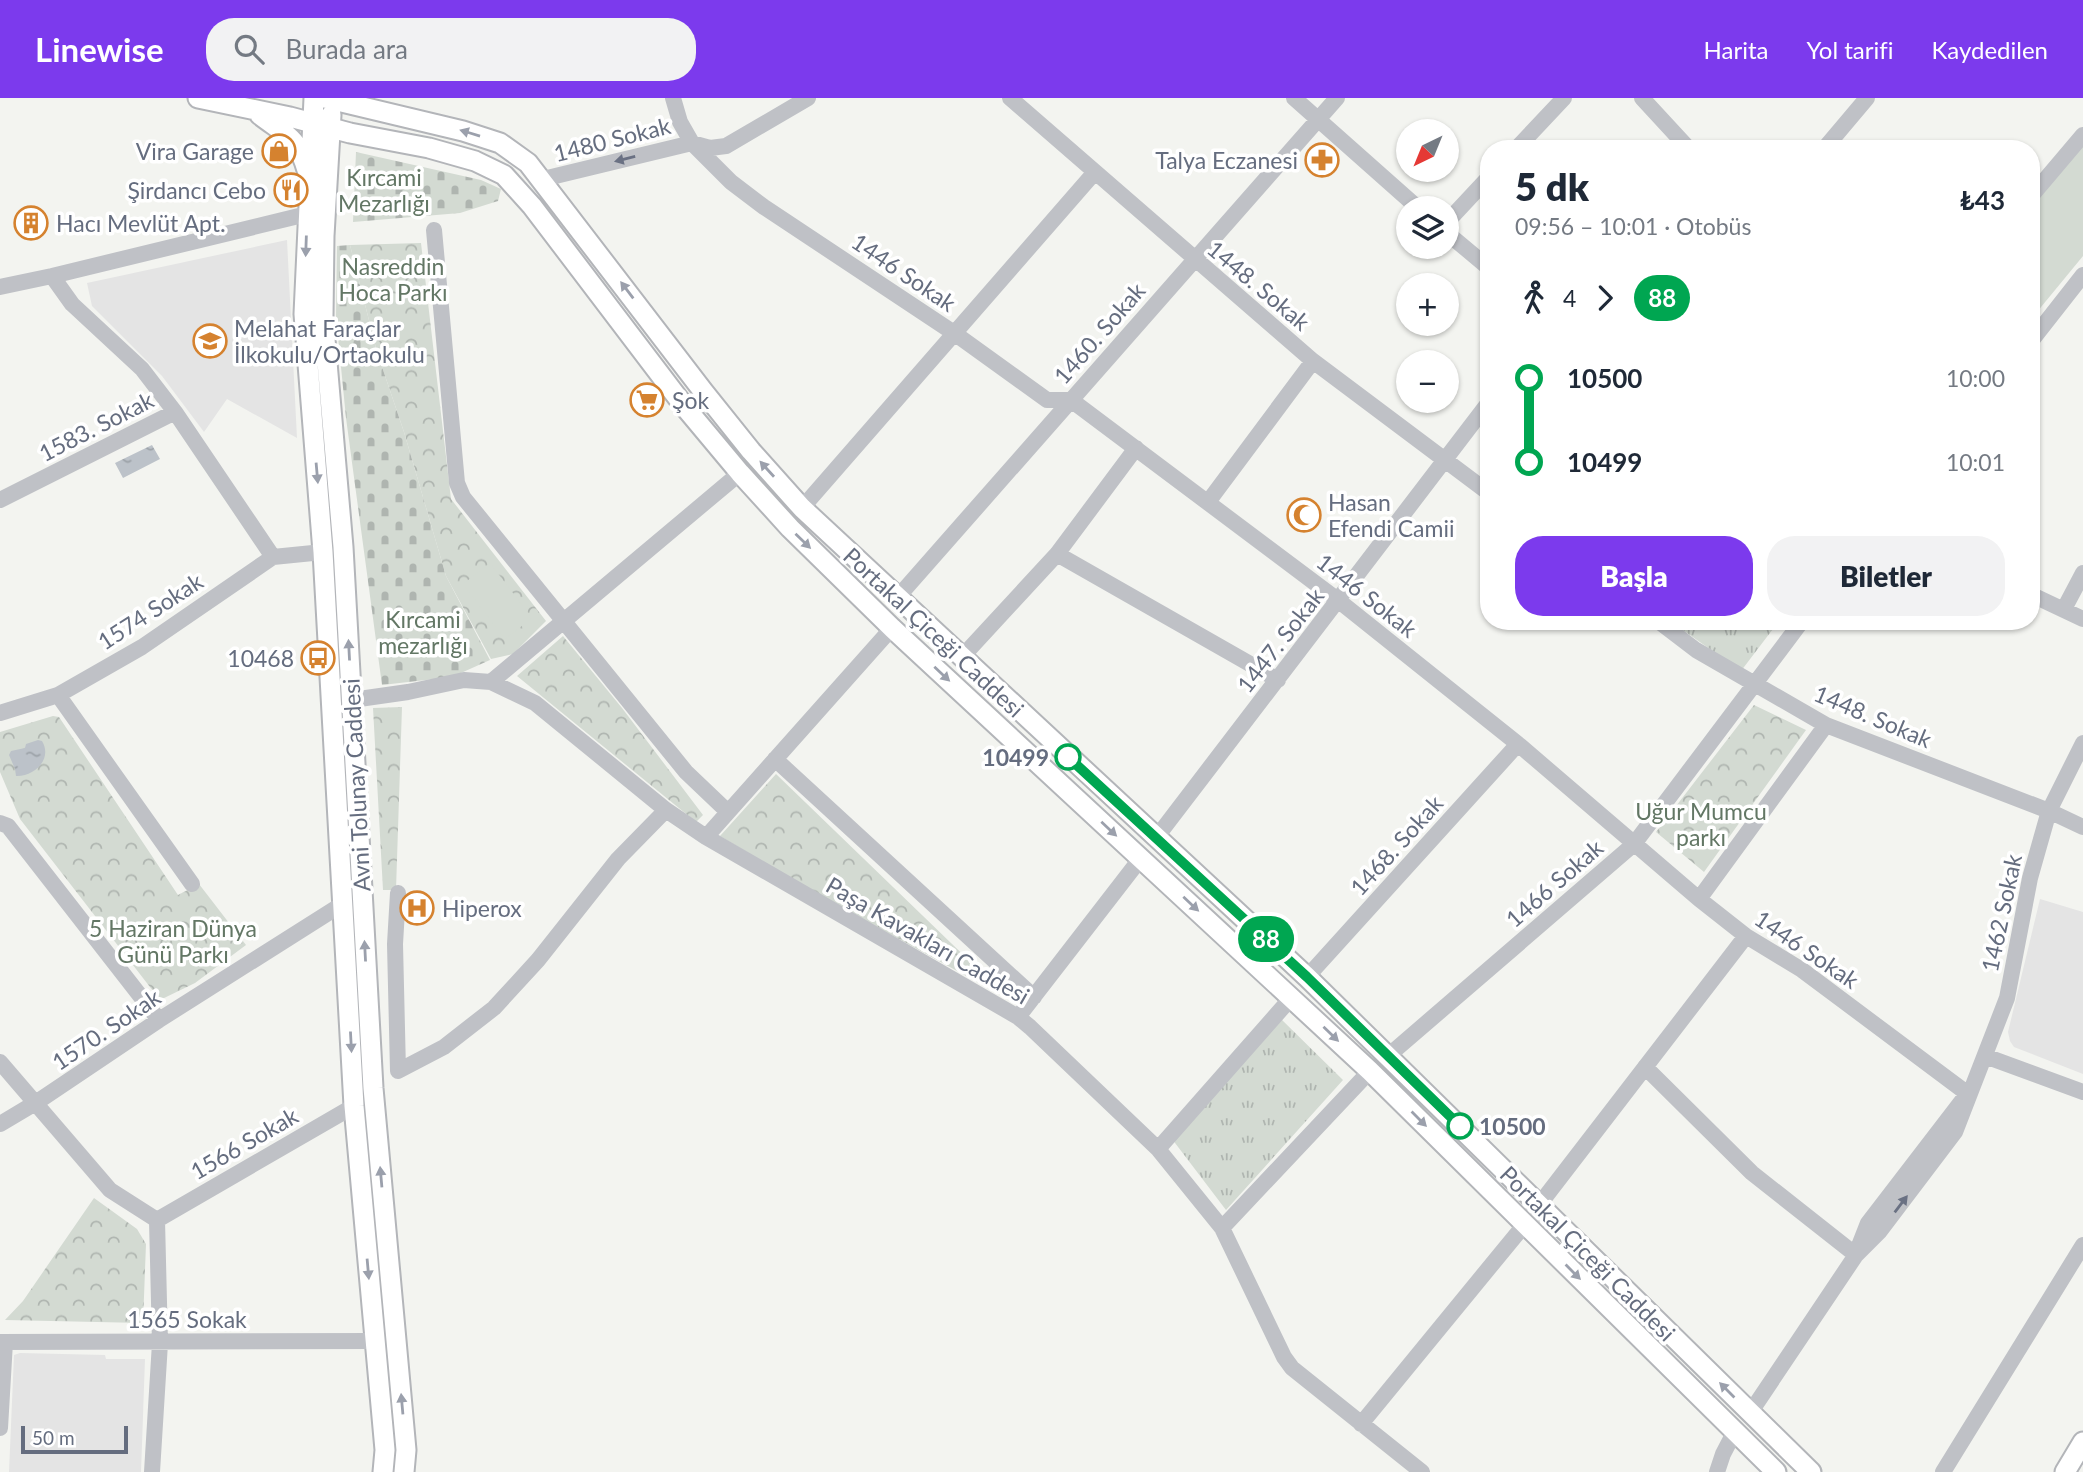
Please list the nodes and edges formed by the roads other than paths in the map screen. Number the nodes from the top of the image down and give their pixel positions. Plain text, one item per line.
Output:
1 (198, 98) edge
2 (326, 98) edge
3 (673, 98) edge
4 (808, 98) edge
5 (1010, 98) edge
6 (1294, 98) edge
7 (1337, 98) edge
8 (1642, 98) edge
9 (1867, 98) edge
10 (1553, 102) edge
11 (255, 109) junction
12 (1317, 119) junction
13 (321, 125) junction
14 (2083, 135) edge
15 (1523, 140) edge
16 (1681, 140) edge
17 (1832, 140) edge
18 (692, 144) junction
19 (1094, 172) junction
20 (309, 178) junction
21 (543, 179) junction
22 (2040, 186) edge
23 (1480, 187) edge
24 (1404, 196) edge
25 (1459, 209) edge
26 (307, 214) junction
27 (434, 230) dead end
28 (1459, 243) edge
29 (1193, 259) junction
30 (1480, 260) edge
31 (2083, 275) edge
32 (52, 276) junction
33 (0, 287) edge
34 (2040, 330) edge
35 (954, 333) junction
36 (1313, 361) junction
37 (1071, 400) junction
38 (175, 412) junction
39 (1480, 414) edge
40 (1136, 448) junction
41 (1446, 460) junction
42 (740, 473) junction
43 (1480, 486) edge
44 (0, 500) edge
45 (1208, 502) junction
46 (802, 508) junction
47 (324, 552) junction
48 (1057, 554) junction
49 (272, 557) junction
50 (2083, 573) edge
51 (897, 598) junction
52 (2040, 598) edge
53 (1339, 601) junction
54 (2064, 609) junction
55 (2083, 619) edge
56 (562, 622) junction
57 (892, 628) junction
58 (1670, 630) edge
59 (1795, 630) edge
60 (961, 658) junction
61 (1278, 680) junction
62 (491, 682) junction
63 (1754, 685) junction
64 (58, 695) junction
65 (352, 700) junction
66 (0, 713) edge
67 (1826, 725) junction
68 (2083, 743) edge
69 (1518, 744) junction
70 (775, 758) junction
71 (666, 810) junction
72 (728, 811) junction
73 (2049, 811) junction
74 (0, 823) edge
75 (2083, 827) edge
76 (706, 837) junction
77 (1156, 838) junction
78 (1633, 844) junction
79 (1141, 858) junction
80 (192, 884) dead end
81 (398, 892) dead end
82 (1699, 899) junction
83 (344, 903) junction
84 (1746, 936) junction
85 (1307, 977) junction
86 (1034, 997) junction
87 (1292, 997) junction
88 (1018, 1017) junction
89 (159, 1020) junction
90 (1388, 1056) junction
91 (1985, 1056) junction
92 (0, 1062) edge
93 (1645, 1067) junction
94 (1370, 1071) junction
95 (2083, 1092) edge
96 (1968, 1094) junction
97 (37, 1102) junction
98 (354, 1105) junction
99 (0, 1124) edge
100 (1158, 1149) junction
101 (1539, 1205) junction
102 (157, 1220) junction
103 (1525, 1224) junction
104 (1222, 1228) junction
105 (2083, 1245) edge
106 (1856, 1255) junction
107 (374, 1341) junction
108 (3, 1342) edge
109 (160, 1343) junction
110 (1750, 1413) junction
111 (1361, 1424) junction
112 (0, 1428) edge
113 (1735, 1432) junction
114 (2083, 1442) edge
115 (152, 1472) edge
116 (383, 1472) edge
117 (404, 1472) edge
118 (1422, 1472) edge
119 (1717, 1472) edge
120 (1776, 1472) edge
121 (1811, 1472) edge
122 (1943, 1472) edge
123 (2065, 1472) edge

1 - 11 main road, Portakal Çiceği Caddesi
2 - 13 main road, Avni Tolunay Caddesi
21 -> 2 main road, Portakal Çiceği Caddesi
3 - 18 street, 1446 Sokak
4 - 18 street, 1480 Sokak
5 - 19 street, 1448. Sokak
6 - 12 street
7 - 12 street, 1460. Sokak
8 - 16 street
9 - 17 street
10 - 15 street
11 - 13 main road, Portakal Çiceği Caddesi
11 - 20 main road
12 - 24 street
12 - 29 street, 1460. Sokak
13 - 20 main road, Avni Tolunay Caddesi
13 - 42 main road, Portakal Çiceği Caddesi
65 -> 13 main road, Avni Tolunay Caddesi
14 - 22 street
18 -> 21 street, 1480 Sokak
18 - 35 street, 1446 Sokak
19 - 29 street, 1448. Sokak
19 - 35 street
20 - 26 main road, Avni Tolunay Caddesi
46 -> 21 main road, Portakal Çiceği Caddesi
23 - 25 street
26 - 32 street
26 -> 47 main road, Avni Tolunay Caddesi
27 - 56 street
28 - 30 street
29 - 36 street, 1448. Sokak
29 - 37 street, 1460. Sokak
31 - 34 street
32 - 33 street
32 - 38 street
35 - 37 street, 1446 Sokak
35 - 46 street
36 - 41 street, 1448. Sokak
36 - 45 street
37 - 40 street, 1446 Sokak
37 - 51 street, 1460. Sokak
38 - 44 street, 1583. Sokak
38 - 49 street
39 - 41 street, 1447. Sokak
40 - 45 street, 1446 Sokak
40 - 48 street
41 - 43 street, 1448. Sokak
41 - 53 street, 1447. Sokak
42 - 56 street
42 -> 57 main road, Portakal Çiceği Caddesi
45 - 53 street, 1446 Sokak
46 - 51 main road, Portakal Çiceği Caddesi
47 - 49 street, 1574 Sokak
47 - 83 main road, Avni Tolunay Caddesi
48 - 60 street
48 - 61 street
49 - 64 street, 1574 Sokak
50 - 54 street
51 - 60 main road, Portakal Çiceği Caddesi
52 - 54 street
53 - 61 street, 1447. Sokak
53 - 69 street, 1446 Sokak
54 - 55 street
56 - 62 street
56 - 72 street
57 - 70 street
57 -> 79 main road, Portakal Çiceği Caddesi
58 - 63 street, 1448. Sokak
59 - 63 street, 1466 Sokak
60 - 77 main road, Portakal Çiceği Caddesi
61 - 77 street, 1447. Sokak
62 - 65 street, Paşa Kavakları Caddesi
62 - 71 street, Paşa Kavakları Caddesi
63 - 67 street, 1448. Sokak
63 - 78 street, 1466 Sokak
64 - 66 street, 1574 Sokak
64 - 80 street
117 -> 65 main road, Avni Tolunay Caddesi
67 - 73 street, 1448. Sokak
67 - 82 street
68 - 73 street, 1462 Sokak
69 - 78 street, 1446 Sokak
69 - 85 street, 1468. Sokak
70 - 72 street
70 - 86 street
71 - 76 street, Paşa Kavakları Caddesi
71 - 81 street
72 - 76 street
73 - 75 street, 1448. Sokak
73 - 91 street, 1462 Sokak
74 - 89 street
76 - 88 street, Paşa Kavakları Caddesi
77 - 85 main road, Portakal Çiceği Caddesi
78 - 82 street, 1446 Sokak
78 - 90 street, 1466 Sokak
79 - 86 street
79 -> 87 main road, Portakal Çiceği Caddesi
82 - 84 street, 1446 Sokak
83 - 89 street, 1570. Sokak
83 -> 98 main road, Avni Tolunay Caddesi
84 - 93 street
84 - 96 street, 1446 Sokak
85 - 90 main road, Portakal Çiceği Caddesi
86 - 88 street
87 -> 94 main road, Portakal Çiceği Caddesi
87 - 100 street
88 - 100 street, Paşa Kavakları Caddesi
89 - 97 street, 1570. Sokak
90 - 101 main road, Portakal Çiceği Caddesi
91 - 95 street
91 - 96 street, 1462 Sokak
92 - 97 street
93 - 101 street
93 - 106 street
94 -> 103 main road, Portakal Çiceği Caddesi
94 - 104 street
96 - 106 street, 1462 Sokak
97 - 99 street, 1570. Sokak
97 - 102 street
98 - 102 street, 1566 Sokak
98 -> 107 main road, Avni Tolunay Caddesi
100 - 104 street, Paşa Kavakları Caddesi
110 -> 101 main road, Portakal Çiceği Caddesi
102 - 109 street
103 - 111 street
103 -> 113 main road, Portakal Çiceği Caddesi
104 - 111 street, Paşa Kavakları Caddesi
105 - 122 street
106 - 110 street, 1462 Sokak
107 - 109 street, 1565 Sokak
107 - 116 main road, Avni Tolunay Caddesi
108 - 109 street, 1565 Sokak
108 - 112 street
109 - 115 street
110 - 121 main road, Portakal Çiceği Caddesi
111 - 118 street, Paşa Kavakları Caddesi
113 - 119 street
113 - 120 main road, Portakal Çiceği Caddesi
114 - 123 main road

